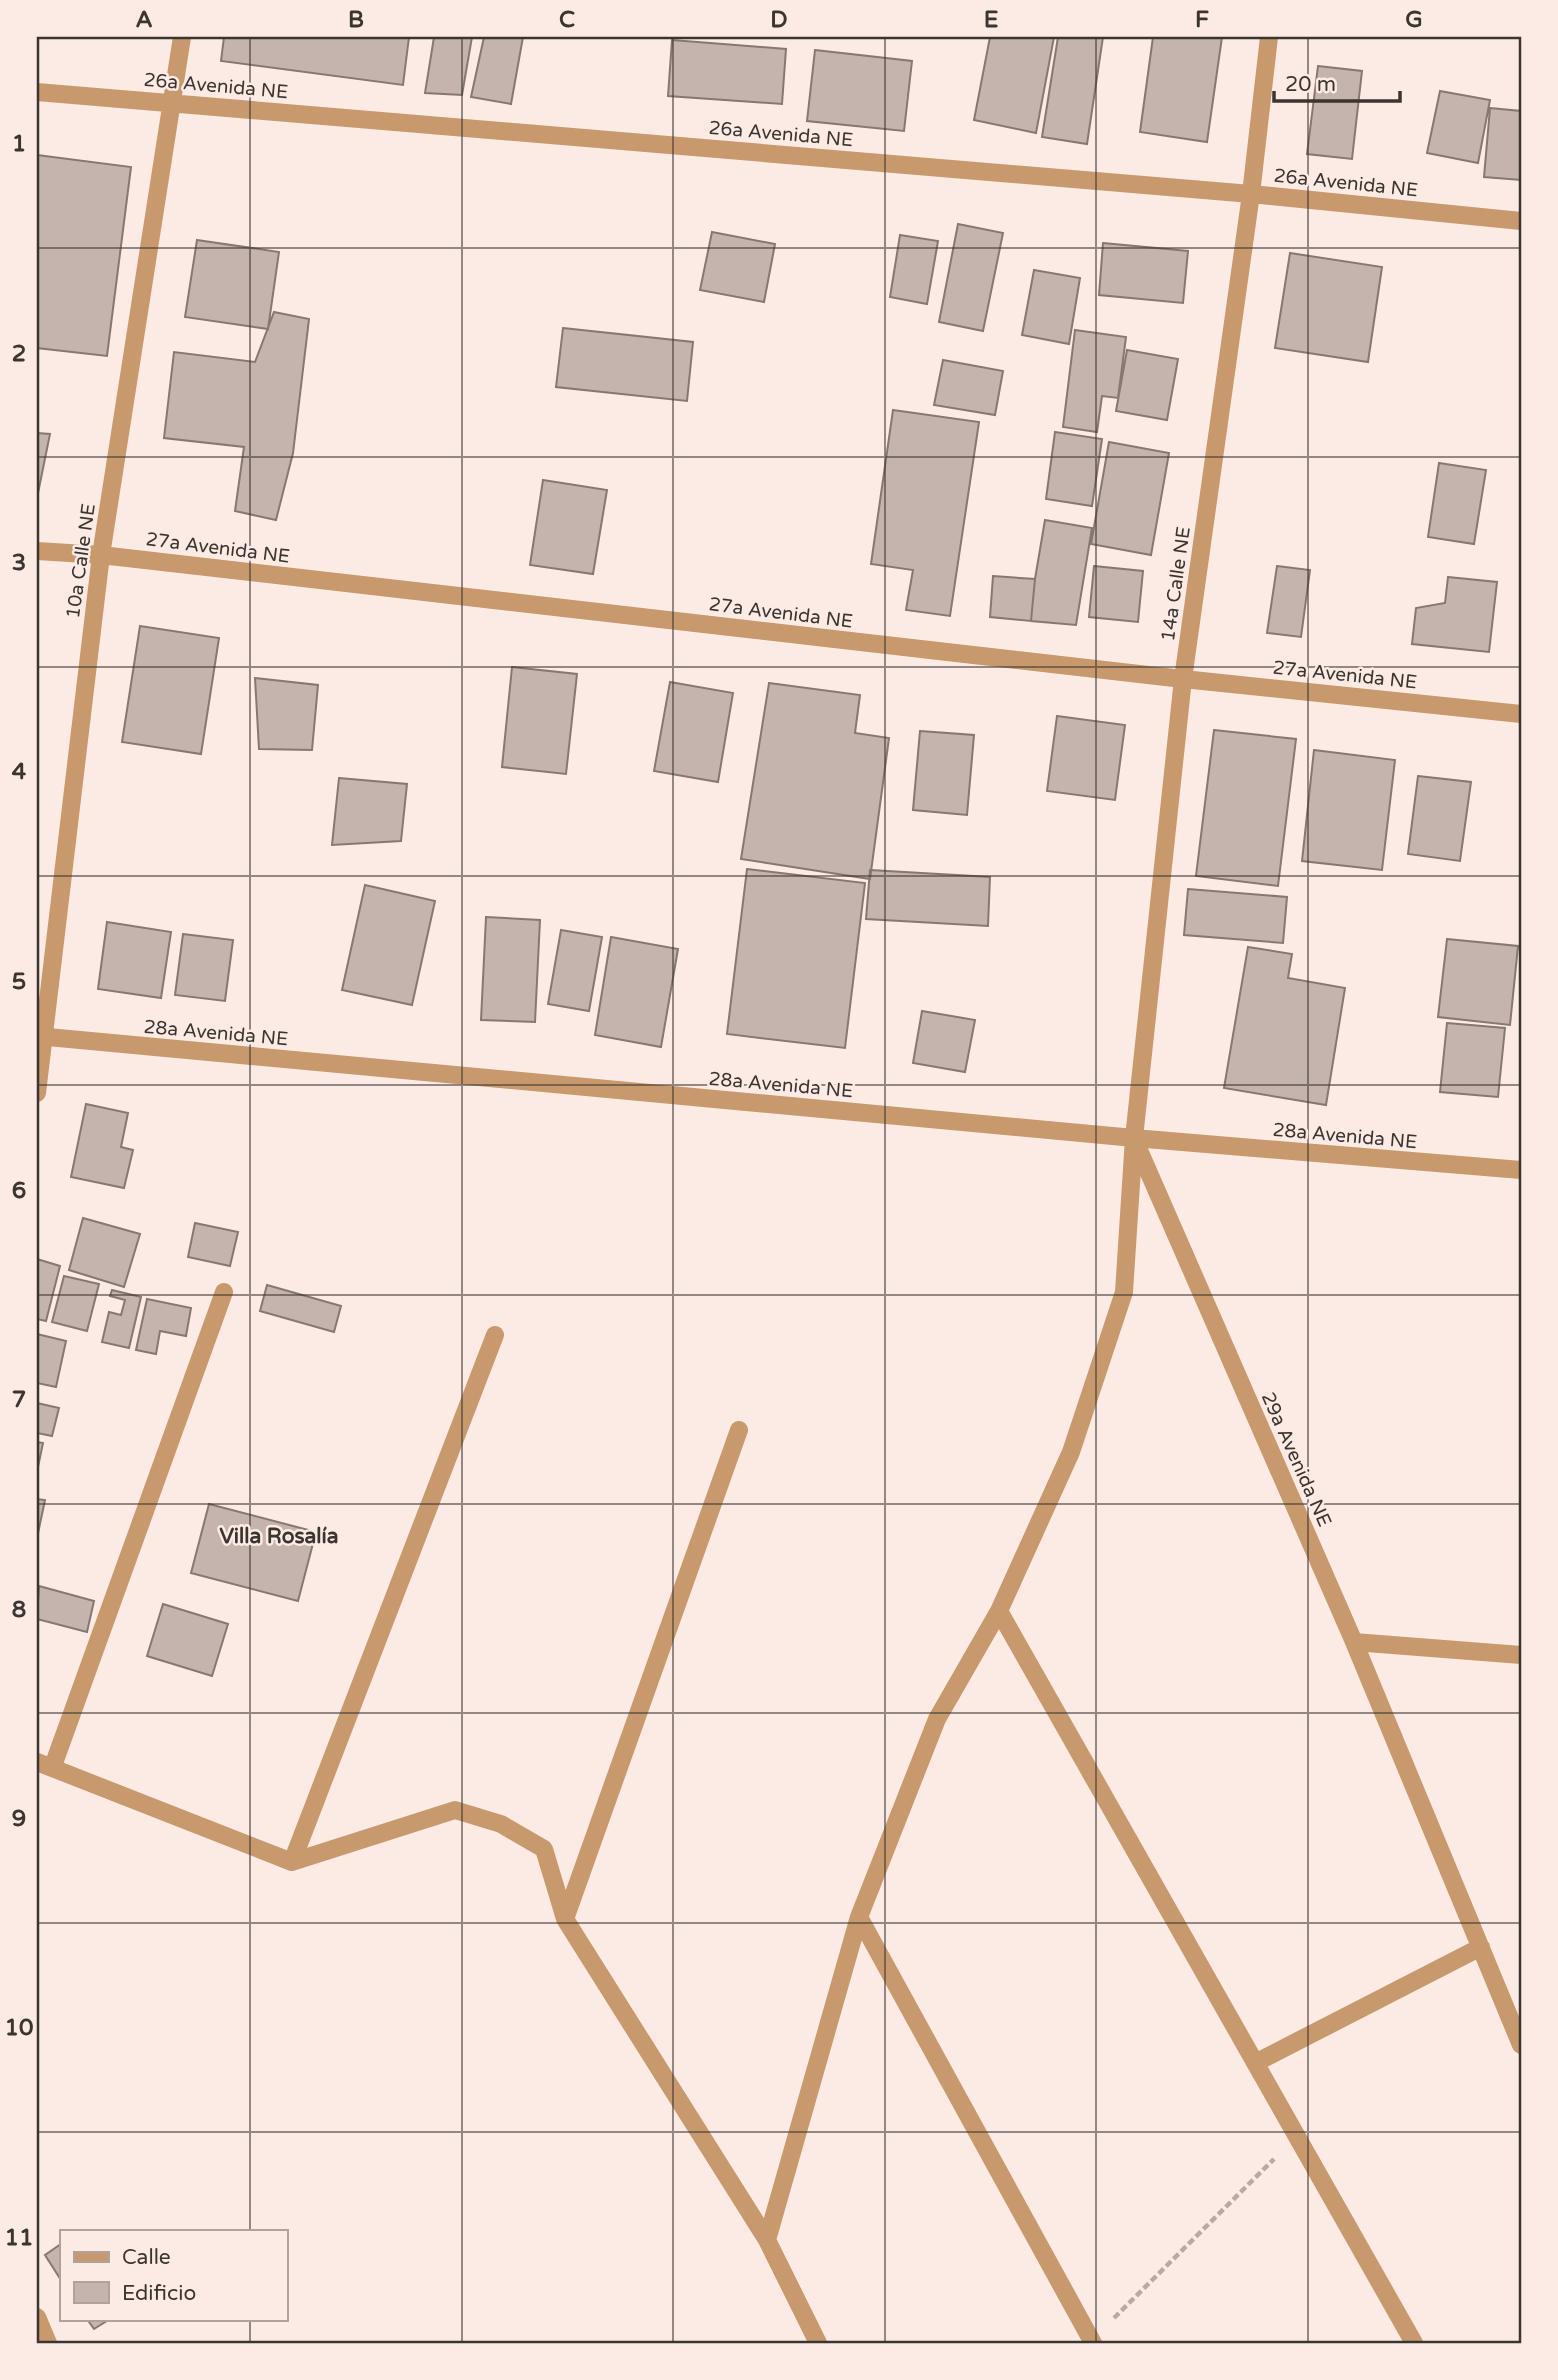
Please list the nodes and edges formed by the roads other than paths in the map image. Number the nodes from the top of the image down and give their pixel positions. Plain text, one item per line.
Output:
1 (182, 37) edge
2 (1269, 37) edge
3 (37, 92) edge
4 (172, 102) junction
5 (1251, 194) junction
6 (1521, 221) edge
7 (37, 551) edge
8 (101, 555) junction
9 (1183, 679) junction
10 (1521, 713) edge
11 (40, 1036) edge
12 (37, 1093) edge
13 (1134, 1138) junction
14 (1521, 1170) edge
15 (224, 1292) dead end
16 (495, 1335) dead end
17 (739, 1430) dead end
18 (999, 1611) junction
19 (1354, 1642) junction
20 (1521, 1656) edge
21 (45, 1764) edge
22 (292, 1862) junction
23 (859, 1917) junction
24 (565, 1919) junction
25 (1481, 1947) junction
26 (1521, 2045) edge
27 (1255, 2063) junction
28 (767, 2241) junction
29 (37, 2317) edge
30 (1093, 2342) edge
31 (48, 2343) edge
32 (818, 2343) edge
33 (1414, 2343) edge

1 - 4 street, 10a Calle NE
2 - 5 street, 14a Calle NE
3 - 4 street, 26a Avenida NE
4 - 5 street, 26a Avenida NE
4 - 8 street, 10a Calle NE
5 - 6 street, 26a Avenida NE
5 - 9 street, 14a Calle NE
7 - 8 street, 27a Avenida NE
8 - 9 street, 27a Avenida NE
8 - 11 street, 10a Calle NE
9 - 10 street, 27a Avenida NE
9 - 13 street, 14a Calle NE
11 - 12 street, 10a Calle NE
11 - 13 street, 28a Avenida NE
13 - 14 street, 28a Avenida NE
13 - 18 street, 14a Calle NE
13 - 19 street, 29a Avenida NE
15 - 21 street
16 - 22 street
17 - 24 street
18 - 23 street, 14a Calle NE
18 - 27 street
19 - 20 street
19 - 25 street, 29a Avenida NE
21 - 22 street
22 - 24 street
23 - 28 street, 14a Calle NE
23 - 30 street
24 - 28 street
25 - 26 street, 29a Avenida NE
25 - 27 street
27 - 33 street
28 - 32 street
29 - 31 street

